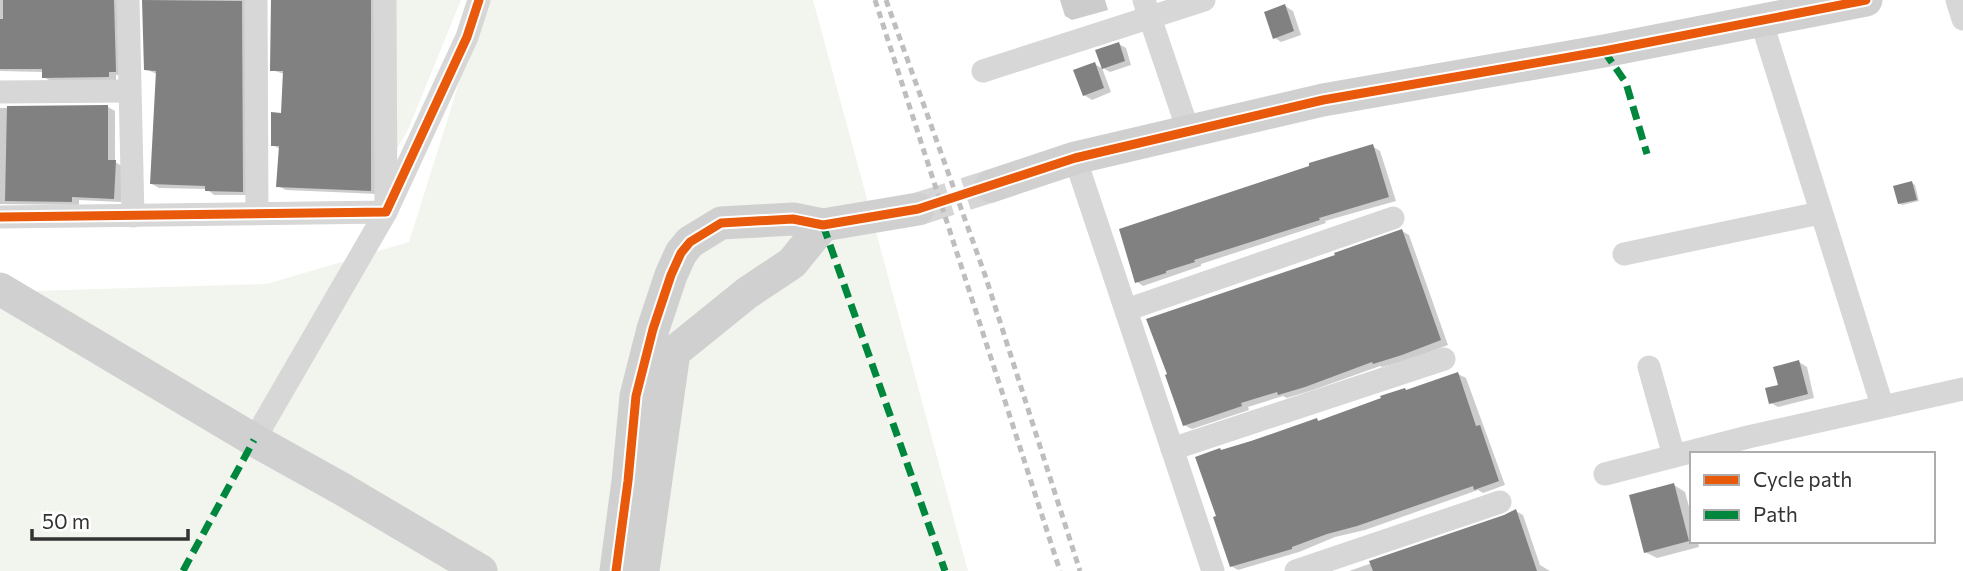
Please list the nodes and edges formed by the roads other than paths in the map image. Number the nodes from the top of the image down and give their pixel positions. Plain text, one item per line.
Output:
1 (128, 0) edge
2 (256, 0) edge
3 (385, 0) edge
4 (479, 0) edge
5 (1204, 0) edge
6 (1866, 0) edge
7 (1957, 0) edge
8 (1147, 8) edge
9 (1963, 19) edge
10 (1761, 20) junction
11 (983, 71) dead end
12 (129, 91) junction
13 (0, 92) edge
14 (1188, 130) junction
15 (1075, 158) junction
16 (991, 186) tunnel mouth
17 (918, 209) tunnel mouth
18 (386, 212) junction
19 (1820, 213) junction
20 (257, 214) junction
21 (133, 216) junction
22 (0, 218) edge
23 (1393, 218) dead end
24 (823, 225) junction
25 (1624, 254) dead end
26 (0, 289) edge
27 (1126, 310) junction
28 (663, 341) junction
29 (1444, 359) dead end
30 (1649, 367) dead end
31 (1963, 389) edge
32 (1882, 405) junction
33 (254, 440) junction
34 (1172, 449) junction
35 (1690, 452) edge
36 (1690, 452) edge
37 (1674, 456) junction
38 (1605, 474) dead end
39 (1500, 502) dead end
40 (481, 571) edge
41 (616, 571) edge
42 (643, 571) edge
43 (1213, 571) edge
44 (1296, 571) edge

1 - 12 street
2 - 20 street
3 - 18 street
4 - 18 street
5 - 8 street
6 - 10 street
7 - 9 street
8 - 11 street
8 - 14 street
10 - 14 street
10 - 19 street
12 - 13 street
12 - 21 street
14 - 15 street
15 - 16 street
15 - 27 street
17 - 24 street
18 - 20 street
18 - 33 street
19 - 25 street
19 - 32 street
20 - 21 street
21 - 22 street
23 - 27 street
24 - 28 street
24 - 28 street
26 - 33 street
27 - 34 street
28 - 41 street
28 - 42 street
29 - 34 street
30 - 37 street
31 - 32 street
32 - 35 street
33 - 40 street
34 - 43 street
36 - 37 street
37 - 38 street
39 - 44 street

